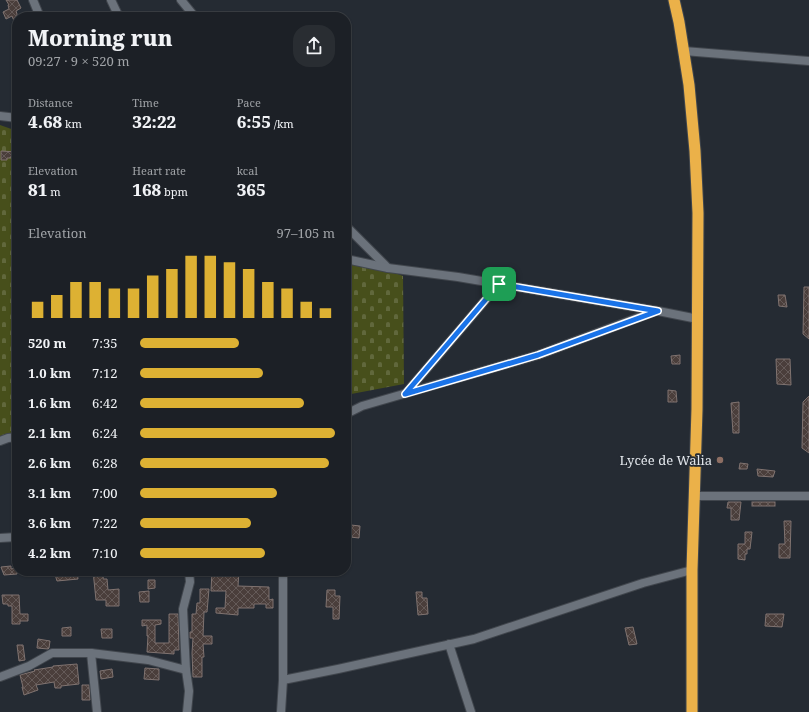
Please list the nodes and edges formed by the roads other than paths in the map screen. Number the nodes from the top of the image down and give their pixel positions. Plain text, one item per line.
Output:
1 (33, 0) edge
2 (111, 0) edge
3 (182, 0) edge
4 (674, 0) edge
5 (38, 12) edge
6 (117, 12) edge
7 (191, 12) edge
8 (684, 51) junction
9 (809, 60) edge
10 (0, 116) edge
11 (12, 117) edge
12 (351, 231) edge
13 (351, 260) edge
14 (388, 268) junction
15 (499, 284) junction
16 (658, 311) junction
17 (698, 320) junction
18 (405, 394) junction
19 (362, 406) junction
20 (351, 407) edge
21 (351, 412) edge
22 (12, 438) edge
23 (0, 441) edge
24 (694, 496) junction
25 (809, 496) edge
26 (12, 537) edge
27 (0, 538) edge
28 (692, 570) junction
29 (189, 576) edge
30 (283, 576) edge
31 (449, 644) junction
32 (91, 654) junction
33 (186, 670) junction
34 (0, 677) edge
35 (283, 680) junction
36 (97, 712) edge
37 (187, 712) edge
38 (282, 712) edge
39 (471, 712) edge
40 (692, 712) edge

1 - 5 street
2 - 6 street
3 - 7 street
4 - 8 highway
8 - 9 street
8 - 17 highway
10 - 11 street
12 - 14 street
13 - 14 street
14 - 15 street
15 - 16 street
15 - 18 street
16 - 17 street
16 - 18 street
17 - 24 highway
18 - 19 street
19 - 20 street
19 - 21 street
22 - 23 street
24 - 25 street
24 - 28 highway
26 - 27 street
28 - 31 street
28 - 40 highway
29 - 33 street
30 - 35 street
31 - 35 street
31 - 39 street
32 - 33 street
32 - 34 street
32 - 36 street
33 - 37 street
35 - 38 street

